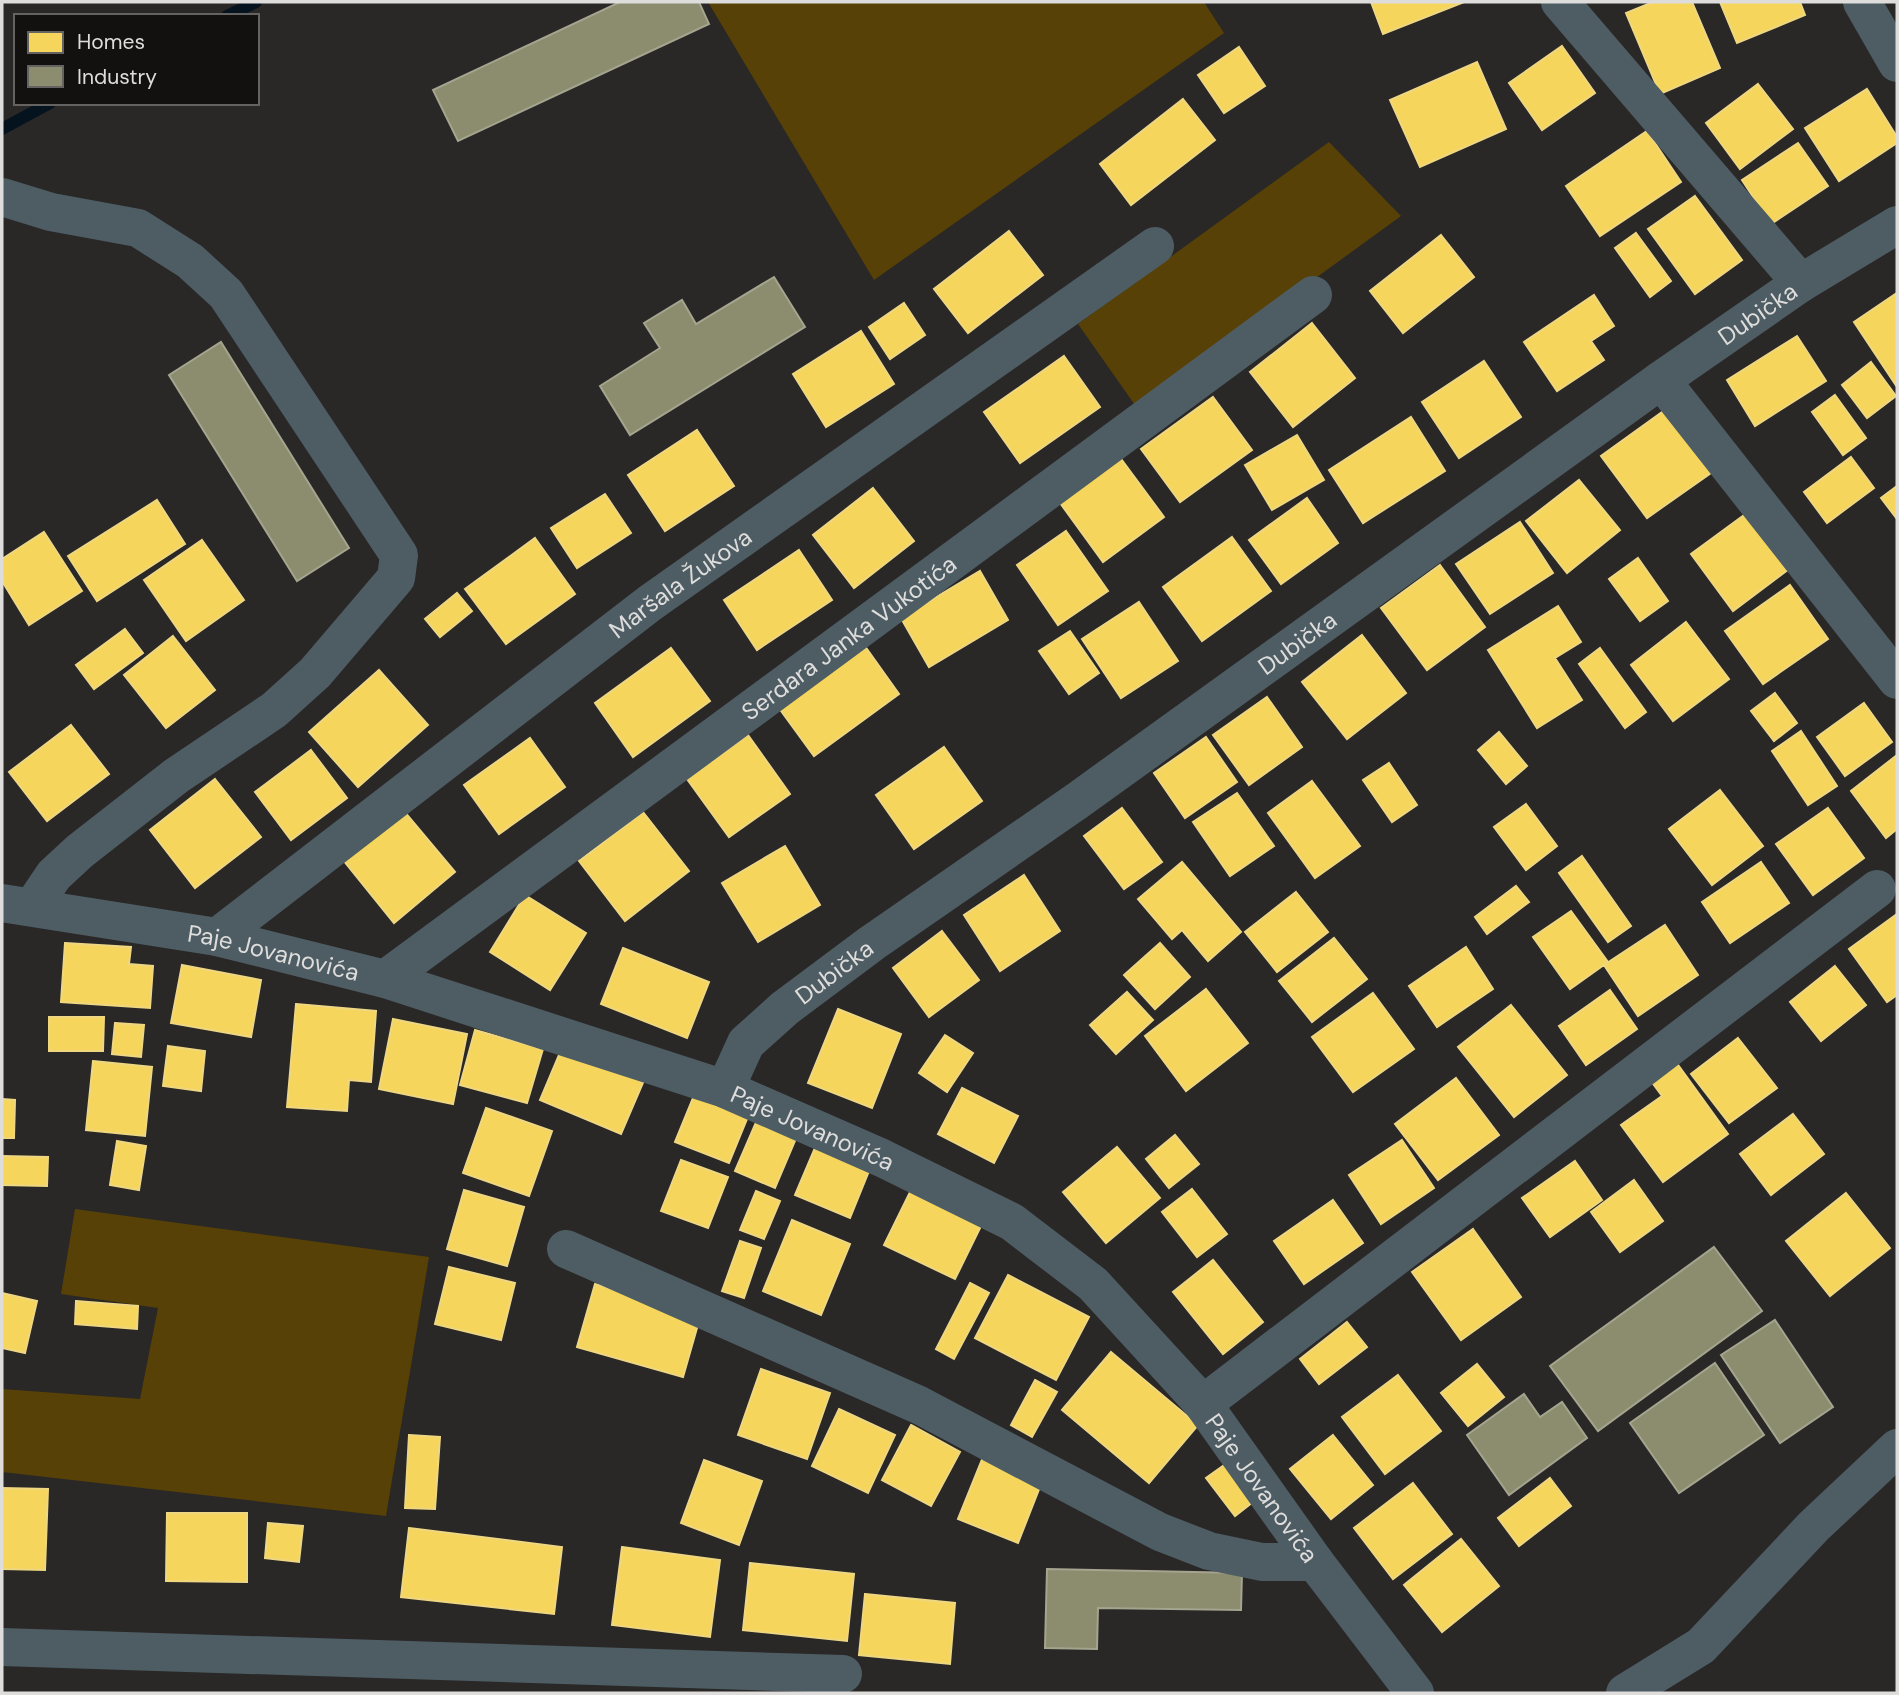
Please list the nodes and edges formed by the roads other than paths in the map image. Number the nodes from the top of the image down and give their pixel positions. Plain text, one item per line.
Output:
1 (1560, 2) edge
2 (1862, 2) edge
3 (1897, 63) edge
4 (12, 201) edge
5 (1897, 225) edge
6 (1155, 246) dead end
7 (1801, 283) junction
8 (1312, 295) dead end
9 (1661, 380) junction
10 (1897, 680) edge
11 (1877, 889) dead end
12 (18, 904) edge
13 (217, 937) junction
14 (385, 979) junction
15 (725, 1088) junction
16 (566, 1249) dead end
17 (1203, 1404) junction
18 (1897, 1448) edge
19 (1315, 1562) junction
20 (2, 1647) edge
21 (843, 1674) dead end
22 (1415, 1693) edge
23 (1625, 1693) edge

1 - 7 street
2 - 3 street
4 - 12 street
5 - 7 street, Dubička
6 - 13 street, Maršala Žukova
7 - 9 street, Dubička
8 - 14 street, Serdara Janka Vukotića
9 - 10 street
9 - 15 street, Dubička
11 - 17 street
12 - 13 street, Paje Jovanovića
13 - 14 street, Paje Jovanovića
14 - 15 street, Paje Jovanovića
15 - 17 street, Paje Jovanovića
16 - 19 street
17 - 19 street, Paje Jovanovića
18 - 23 street
19 - 22 street, Paje Jovanovića
20 - 21 street

